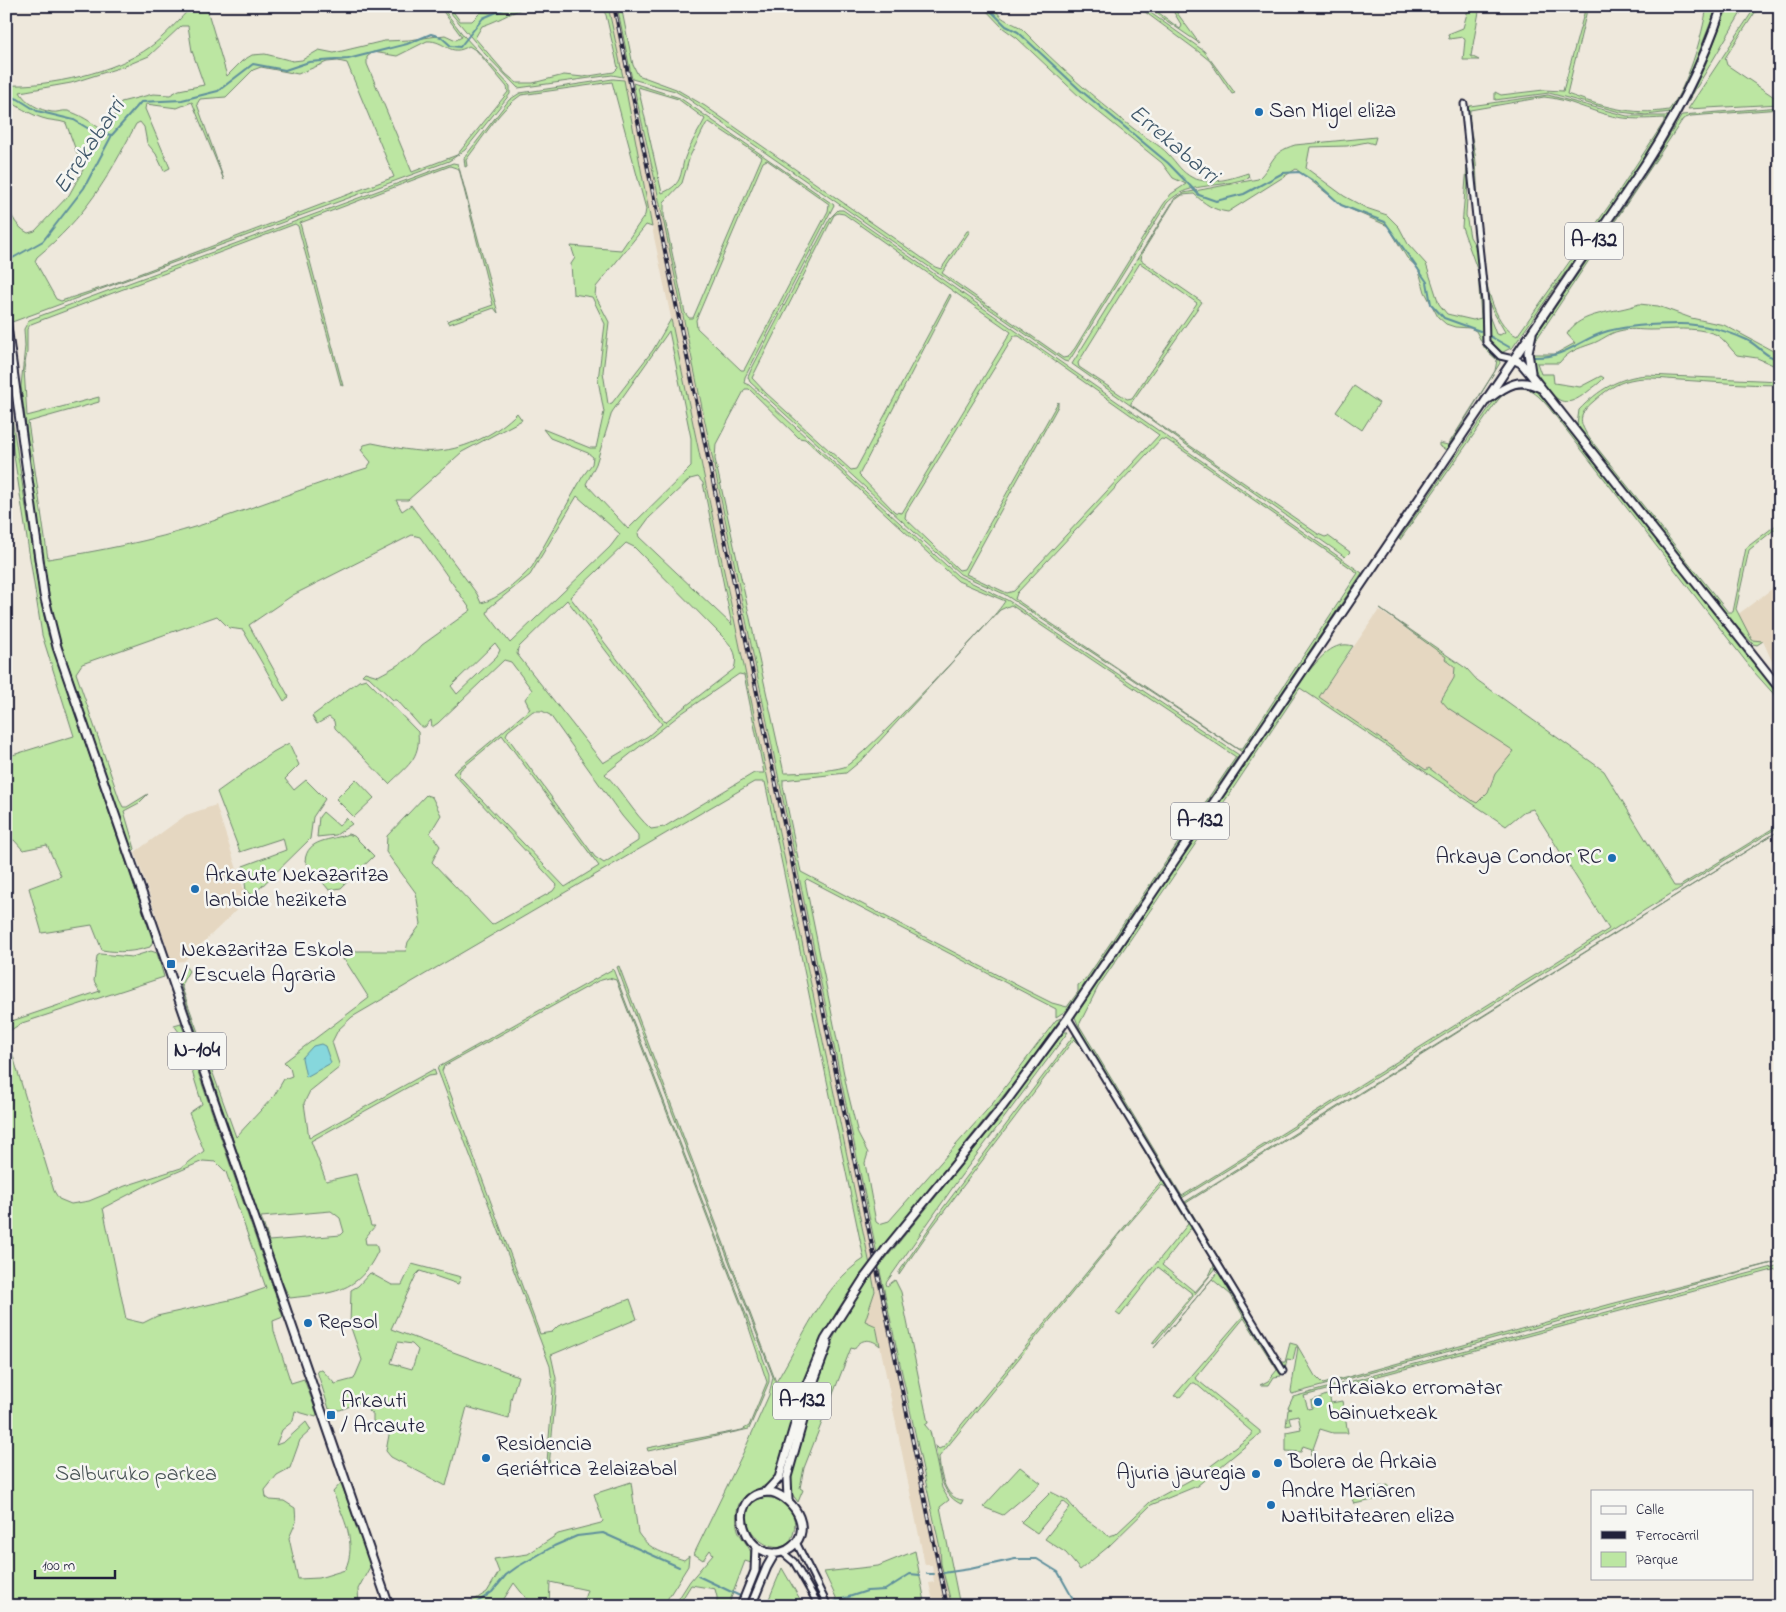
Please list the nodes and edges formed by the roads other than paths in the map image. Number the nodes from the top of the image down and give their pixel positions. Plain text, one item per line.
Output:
1 (1722, 6) edge
2 (1464, 104) dead end
3 (6, 319) edge
4 (1535, 326) junction
5 (1513, 359) junction
6 (1525, 367) junction
7 (1531, 375) junction
8 (1517, 382) junction
9 (1543, 390) junction
10 (1484, 403) junction
11 (1780, 689) edge
12 (1068, 1018) junction
13 (843, 1311) junction
14 (1283, 1371) dead end
15 (766, 1492) junction
16 (788, 1499) junction
17 (796, 1542) junction
18 (756, 1546) junction
19 (779, 1552) junction
20 (389, 1606) edge
21 (741, 1606) edge
22 (751, 1606) edge
23 (819, 1606) edge
24 (828, 1606) edge

1 - 4 main road, A-132
2 - 5 street
3 - 20 main road, N-104
4 - 5 main road, A-132
4 - 7 main road
5 - 6 main road
5 - 10 main road, A-132
6 - 7 main road
6 - 8 main road
7 - 9 main road
8 - 9 main road
8 - 10 main road
9 - 11 main road
10 - 12 main road, A-132
12 - 13 main road, A-132, bridge
12 - 14 street
13 - 15 main road, A-132
13 - 16 main road, A-132
15 - 16 main road
15 - 18 main road
16 - 17 main road
17 - 19 main road
17 - 24 street
18 - 19 main road
18 - 21 main road
19 - 22 main road
19 - 23 street

